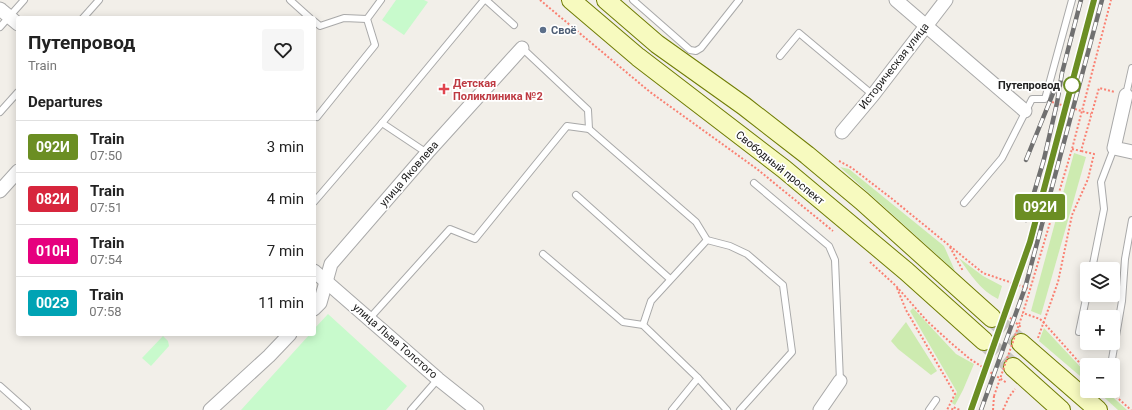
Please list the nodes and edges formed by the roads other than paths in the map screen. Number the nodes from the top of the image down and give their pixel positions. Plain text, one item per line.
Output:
1 (24, 0) edge
2 (99, 0) edge
3 (290, 0) edge
4 (381, 0) edge
5 (485, 0) edge
6 (571, 0) edge
7 (606, 0) edge
8 (633, 0) edge
9 (739, 0) edge
10 (896, 0) edge
11 (946, 0) edge
12 (1072, 0) edge
13 (85, 16) edge
14 (308, 16) edge
15 (9, 17) edge
16 (366, 19) junction
17 (316, 23) edge
18 (514, 24) dead end
19 (926, 26) junction
20 (0, 28) edge
21 (522, 48) joint
22 (780, 56) dead end
23 (1132, 68) edge
24 (16, 94) edge
25 (1122, 94) joint
26 (873, 95) junction
27 (1026, 111) junction
28 (0, 112) edge
29 (317, 117) dead end
30 (382, 123) junction
31 (589, 129) junction
32 (842, 132) dead end
33 (1114, 148) junction
34 (1132, 152) edge
35 (427, 153) junction
36 (16, 173) edge
37 (754, 183) dead end
38 (0, 191) edge
39 (576, 195) dead end
40 (316, 200) edge
41 (964, 203) dead end
42 (1132, 220) edge
43 (706, 240) junction
44 (543, 254) dead end
45 (1093, 262) edge
46 (316, 273) edge
47 (670, 279) junction
48 (326, 281) junction
49 (1085, 302) edge
50 (316, 307) edge
51 (369, 318) junction
52 (992, 318) tunnel mouth
53 (643, 325) junction
54 (1079, 332) dead end
55 (288, 336) edge
56 (984, 340) tunnel mouth
57 (1029, 342) tunnel mouth
58 (1112, 358) edge
59 (1013, 367) tunnel mouth
60 (698, 378) junction
61 (438, 379) junction
62 (840, 381) joint
63 (0, 386) edge
64 (936, 400) dead end
65 (471, 408) edge
66 (27, 410) edge
67 (210, 410) edge
68 (411, 410) edge
69 (672, 410) edge
70 (727, 410) edge
71 (740, 410) edge
72 (820, 410) edge
73 (929, 410) edge
74 (1061, 410) edge
75 (1098, 410) edge

1 - 15 lane
2 - 13 lane
3 - 14 lane
4 - 16 lane
5 - 18 lane
5 - 30 lane
6 - 56 main road, Свободный проспект
7 - 52 main road
8 - 9 lane
10 - 19 street
11 - 19 street, Историческая улица
12 - 27 lane
15 - 20 lane
16 - 17 lane
16 - 29 lane
19 - 26 street, Историческая улица
19 - 27 street
21 - 31 lane
21 - 35 street, улица Яковлева
22 - 26 lane
23 - 25 lane
24 - 28 lane
25 - 33 street
26 - 32 street, Историческая улица
27 - 41 lane
30 - 35 lane
30 - 40 lane
31 - 43 lane
31 - 51 lane
33 - 34 street
33 - 45 lane
35 - 48 street, улица Яковлева
36 - 38 street
37 - 62 lane
39 - 47 lane
42 - 58 lane
43 - 47 lane
43 - 71 lane
44 - 53 lane
46 - 48 street, улица Льва Толстого
47 - 53 lane
48 - 50 street, улица Яковлева
48 - 51 street, улица Льва Толстого
49 - 54 lane
51 - 61 street, улица Льва Толстого
53 - 60 lane
55 - 67 street
57 - 75 main road
59 - 74 main road
60 - 69 lane
60 - 70 lane
61 - 65 street, улица Льва Толстого
61 - 68 lane
62 - 72 street
63 - 66 lane
64 - 73 lane

